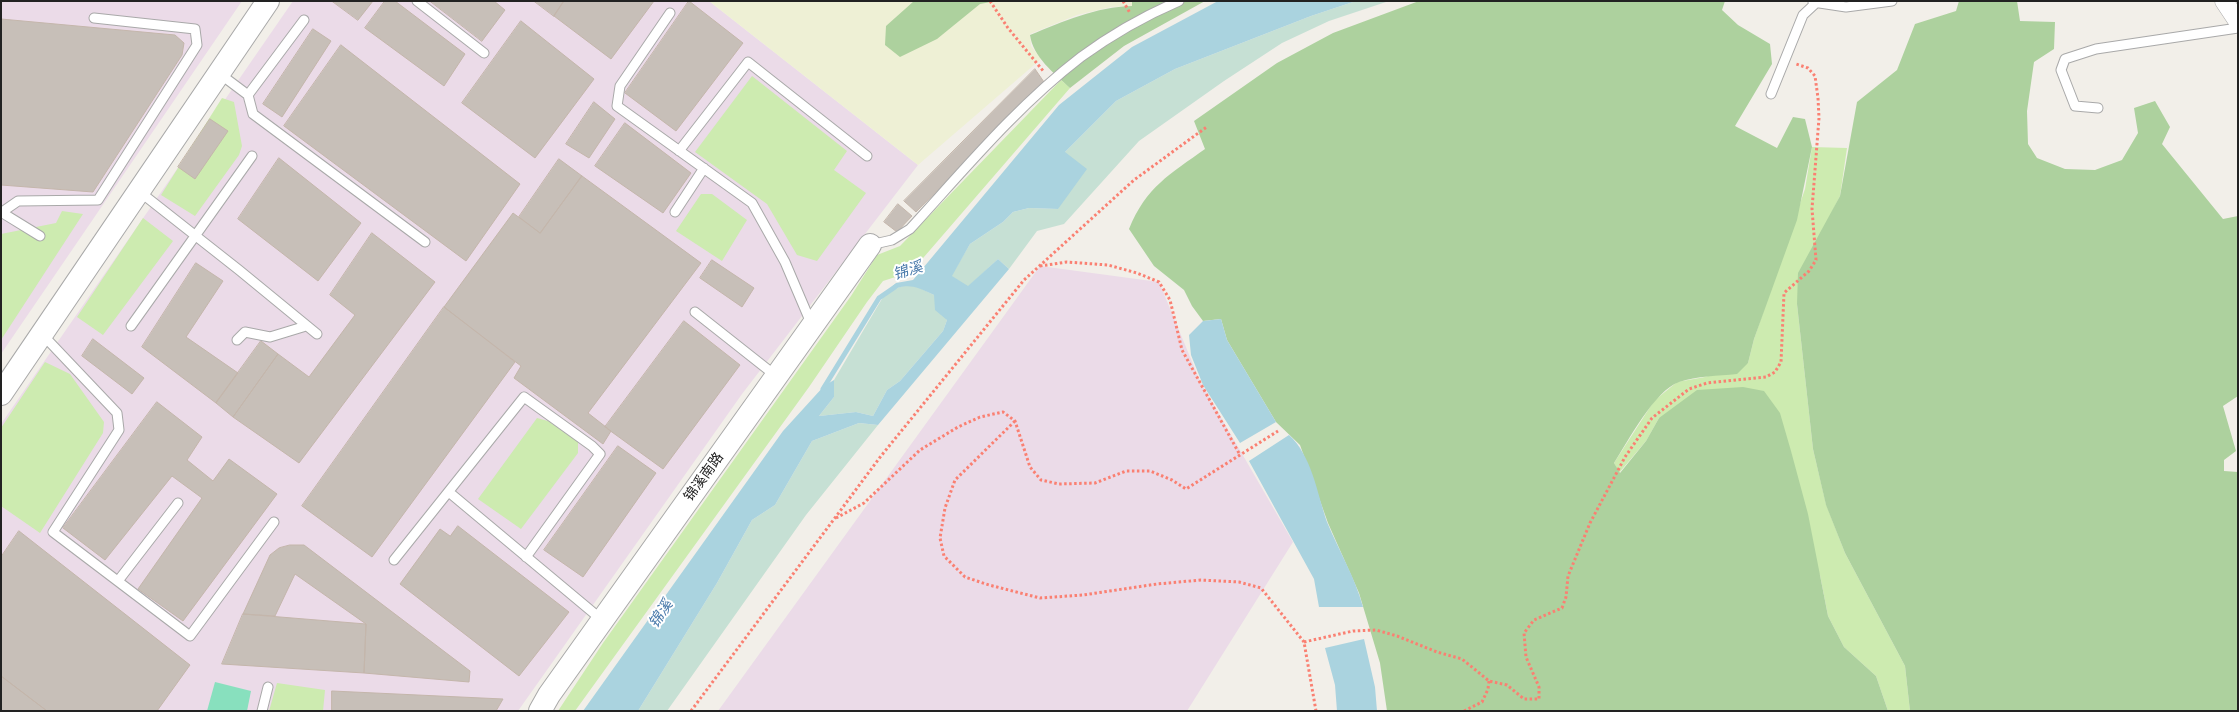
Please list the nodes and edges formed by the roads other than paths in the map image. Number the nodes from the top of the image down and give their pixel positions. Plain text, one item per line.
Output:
1 (268, 1) edge
2 (417, 1) edge
3 (1179, 1) edge
4 (1892, 1) edge
5 (2224, 1) edge
6 (1814, 2) edge
7 (670, 13) dead end
8 (94, 18) dead end
9 (304, 20) dead end
10 (2238, 22) edge
11 (2238, 28) edge
12 (484, 53) dead end
13 (219, 73) junction
14 (1771, 94) dead end
15 (248, 95) junction
16 (2098, 108) dead end
17 (679, 151) junction
18 (252, 156) dead end
19 (867, 156) dead end
20 (704, 168) junction
21 (139, 191) junction
22 (1, 212) edge
23 (675, 212) dead end
24 (196, 235) junction
25 (40, 236) dead end
26 (425, 242) dead end
27 (870, 245) joint
28 (695, 312) dead end
29 (131, 326) dead end
30 (306, 326) junction
31 (812, 326) junction
32 (42, 334) junction
33 (317, 334) dead end
34 (236, 340) dead end
35 (776, 376) junction
36 (1, 394) edge
37 (450, 493) junction
38 (178, 503) dead end
39 (274, 522) dead end
40 (526, 557) junction
41 (394, 560) dead end
42 (118, 581) junction
43 (602, 620) junction
44 (268, 687) dead end
45 (262, 711) edge
46 (540, 711) edge

1 - 13 street
2 - 12 lane
3 - 27 lane
4 - 6 lane
5 - 10 street
6 - 14 lane
7 - 17 lane
8 - 22 lane
9 - 15 lane
11 - 16 lane
13 - 15 lane
13 - 21 street
15 - 26 lane
17 - 19 lane
17 - 20 lane
18 - 24 lane
20 - 23 lane
20 - 31 lane
21 - 24 lane
21 - 32 street
22 - 25 lane
24 - 29 lane
24 - 30 lane
27 - 31 street, 锦溪南路
28 - 35 lane
30 - 33 lane
30 - 34 lane
31 - 35 street, 锦溪南路
32 - 36 street
32 - 42 lane
35 - 43 street, 锦溪南路
37 - 40 lane
37 - 40 lane
37 - 41 lane
38 - 42 lane
39 - 42 lane
40 - 43 lane
43 - 46 street, 锦溪南路
44 - 45 lane

